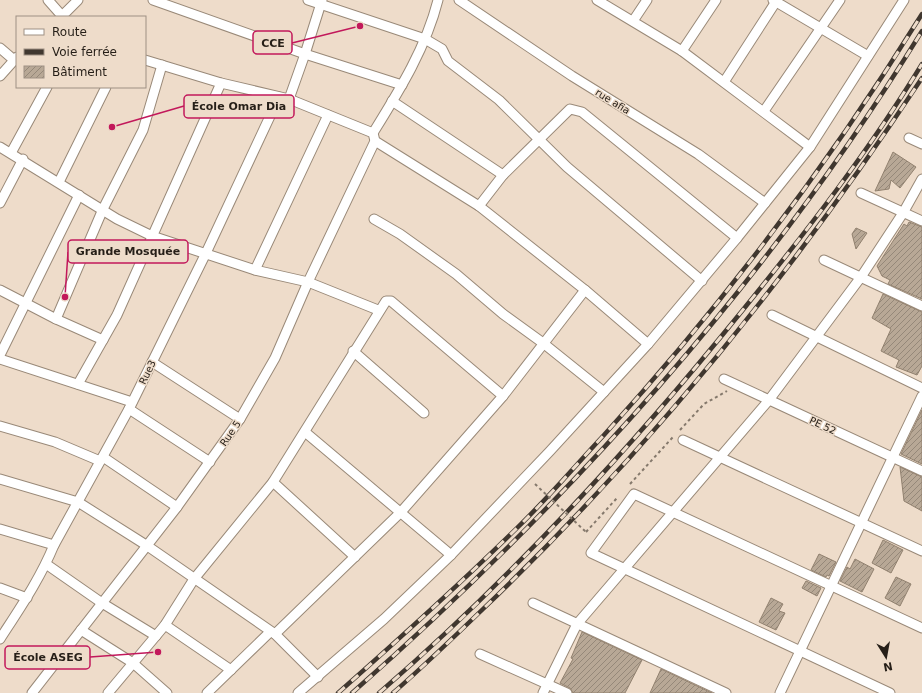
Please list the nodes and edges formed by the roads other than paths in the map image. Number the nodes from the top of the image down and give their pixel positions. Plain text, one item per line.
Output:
1 (48, 0) edge
2 (78, 0) edge
3 (153, 0) edge
4 (308, 0) edge
5 (438, 0) edge
6 (459, 0) edge
7 (597, 0) edge
8 (647, 0) edge
9 (716, 0) edge
10 (840, 0) edge
11 (904, 0) edge
12 (775, 1) edge
13 (321, 2) edge
14 (61, 16) edge
15 (63, 16) edge
16 (633, 21) junction
17 (821, 28) junction
18 (425, 39) junction
19 (0, 48) edge
20 (682, 51) junction
21 (305, 54) junction
22 (868, 56) junction
23 (16, 58) edge
24 (146, 60) edge
25 (162, 65) junction
26 (0, 76) edge
27 (724, 82) junction
28 (222, 83) junction
29 (402, 85) junction
30 (46, 88) edge
31 (106, 88) edge
32 (278, 97) junction
33 (288, 99) junction
34 (392, 102) junction
35 (764, 111) junction
36 (328, 115) junction
37 (374, 137) junction
38 (910, 138) dead end
39 (540, 140) junction
40 (922, 144) edge
41 (0, 147) edge
42 (810, 147) junction
43 (11, 153) junction
44 (23, 159) junction
45 (503, 175) junction
46 (922, 179) edge
47 (59, 182) junction
48 (861, 193) dead end
49 (79, 195) junction
50 (0, 203) edge
51 (766, 204) junction
52 (479, 206) junction
53 (103, 209) junction
54 (903, 212) junction
55 (374, 219) dead end
56 (922, 221) edge
57 (152, 236) junction
58 (737, 238) junction
59 (206, 253) junction
60 (824, 260) dead end
61 (255, 270) junction
62 (861, 277) junction
63 (702, 281) junction
64 (308, 282) junction
65 (0, 290) edge
66 (585, 290) junction
67 (25, 304) junction
68 (922, 306) edge
69 (378, 310) junction
70 (772, 315) dead end
71 (56, 319) junction
72 (816, 336) junction
73 (103, 340) junction
74 (543, 343) junction
75 (648, 344) junction
76 (353, 351) junction
77 (0, 355) edge
78 (0, 359) edge
79 (152, 362) junction
80 (724, 379) dead end
81 (78, 384) junction
82 (922, 388) edge
83 (604, 392) junction
84 (503, 396) junction
85 (922, 396) edge
86 (769, 400) junction
87 (131, 405) junction
88 (424, 413) dead end
89 (240, 419) junction
90 (0, 426) edge
91 (305, 432) junction
92 (683, 440) dead end
93 (721, 457) junction
94 (893, 458) junction
95 (101, 459) junction
96 (210, 462) junction
97 (922, 471) edge
98 (0, 479) edge
99 (273, 482) junction
100 (78, 502) junction
101 (177, 507) junction
102 (401, 512) junction
103 (672, 512) junction
104 (861, 523) junction
105 (0, 529) edge
106 (54, 545) junction
107 (146, 545) junction
108 (922, 550) edge
109 (451, 555) junction
110 (355, 558) junction
111 (46, 564) junction
112 (625, 569) junction
113 (194, 579) junction
114 (831, 586) junction
115 (0, 588) edge
116 (27, 598) junction
117 (102, 603) junction
118 (533, 603) dead end
119 (577, 624) junction
120 (165, 625) junction
121 (922, 628) edge
122 (82, 630) junction
123 (273, 634) junction
124 (156, 636) junction
125 (0, 639) edge
126 (800, 651) junction
127 (480, 654) dead end
128 (133, 663) junction
129 (231, 670) junction
130 (318, 677) junction
131 (547, 684) junction
132 (32, 693) edge
133 (108, 693) edge
134 (167, 693) edge
135 (207, 693) edge
136 (298, 693) edge
137 (543, 693) edge
138 (567, 693) edge
139 (726, 693) edge
140 (780, 693) edge
141 (890, 693) edge

1 - 14 street
2 - 15 street
3 - 21 street
4 - 13 street
5 - 18 street, Rue 5
6 - 51 street, rue afia
7 - 16 street
8 - 16 street
9 - 20 street
10 - 17 street
11 - 22 street
12 - 17 street
12 - 27 street
13 - 18 street
13 - 21 street
16 - 20 street
17 - 22 street
17 - 35 street
18 - 29 street, Rue 5
18 - 39 street
19 - 23 street
20 - 27 street
21 - 29 street
21 - 33 street
22 - 42 street
23 - 26 street
24 - 25 street
25 - 28 street
25 - 53 street
27 - 35 street
28 - 32 street
28 - 57 street
29 - 34 street, Rue 5
30 - 43 street
31 - 47 street
32 - 33 street
32 - 59 street, Rue3
33 - 36 street
34 - 37 street, Rue 5
34 - 45 street
35 - 42 street
36 - 37 street
36 - 61 street
37 - 52 street
37 - 64 street, Rue 5
38 - 40 street
39 - 45 street
39 - 58 street
39 - 63 street
41 - 43 street
42 - 51 street
43 - 44 street
44 - 47 street
44 - 50 street
45 - 52 street
46 - 54 street
47 - 49 street
48 - 54 street
49 - 53 street
49 - 67 street
51 - 58 street
52 - 66 street
53 - 57 street
53 - 71 street
54 - 56 street
54 - 62 street
55 - 74 street
57 - 59 street
57 - 73 street
58 - 63 street
59 - 61 street
59 - 79 street, Rue3
60 - 62 street
61 - 64 street
62 - 68 street
62 - 72 street
63 - 75 street
64 - 69 street
64 - 89 street, Rue 5
65 - 67 street
66 - 74 street
66 - 75 street
67 - 71 street
67 - 77 street
69 - 76 street
69 - 84 street
70 - 72 street
71 - 73 street
72 - 82 street
72 - 86 street
73 - 81 street
74 - 83 street
74 - 84 street
75 - 83 street
76 - 88 street
76 - 91 street
78 - 81 street
79 - 87 street, Rue3
79 - 89 street
80 - 86 street, PE 52
81 - 87 street
83 - 109 street
84 - 102 street
85 - 94 street
86 - 93 street
86 - 94 street, PE 52
87 - 95 street, Rue3
87 - 96 street
89 - 96 street, Rue 5
90 - 95 street
91 - 99 street
91 - 102 street
92 - 93 street
93 - 103 street
93 - 104 street
94 - 97 street, PE 52
94 - 104 street
95 - 100 street, Rue3
95 - 101 street
96 - 101 street, Rue 5
98 - 100 street
99 - 110 street
99 - 113 street
100 - 106 street, Rue3
100 - 107 street
101 - 107 street, Rue 5
102 - 109 street
102 - 110 street
103 - 112 street
103 - 112 street
103 - 114 street
104 - 108 street
104 - 114 street
105 - 106 street
106 - 111 street, Rue3
107 - 113 street
107 - 117 street, Rue 5
109 - 130 street
110 - 123 street
111 - 116 street, Rue3
111 - 117 street
112 - 119 street
112 - 126 street
113 - 120 street
113 - 123 street
114 - 121 street
114 - 126 street
115 - 116 street
116 - 125 street, Rue3
117 - 122 street, Rue 5
117 - 124 street
118 - 119 street
119 - 131 street
119 - 139 street
120 - 124 street
120 - 129 street
122 - 128 street
122 - 132 street, Rue 5
123 - 129 street
123 - 130 street
124 - 128 street
126 - 140 street
126 - 141 street
127 - 131 street
128 - 133 street
128 - 134 street
129 - 135 street
130 - 136 street
131 - 137 street
131 - 138 street

